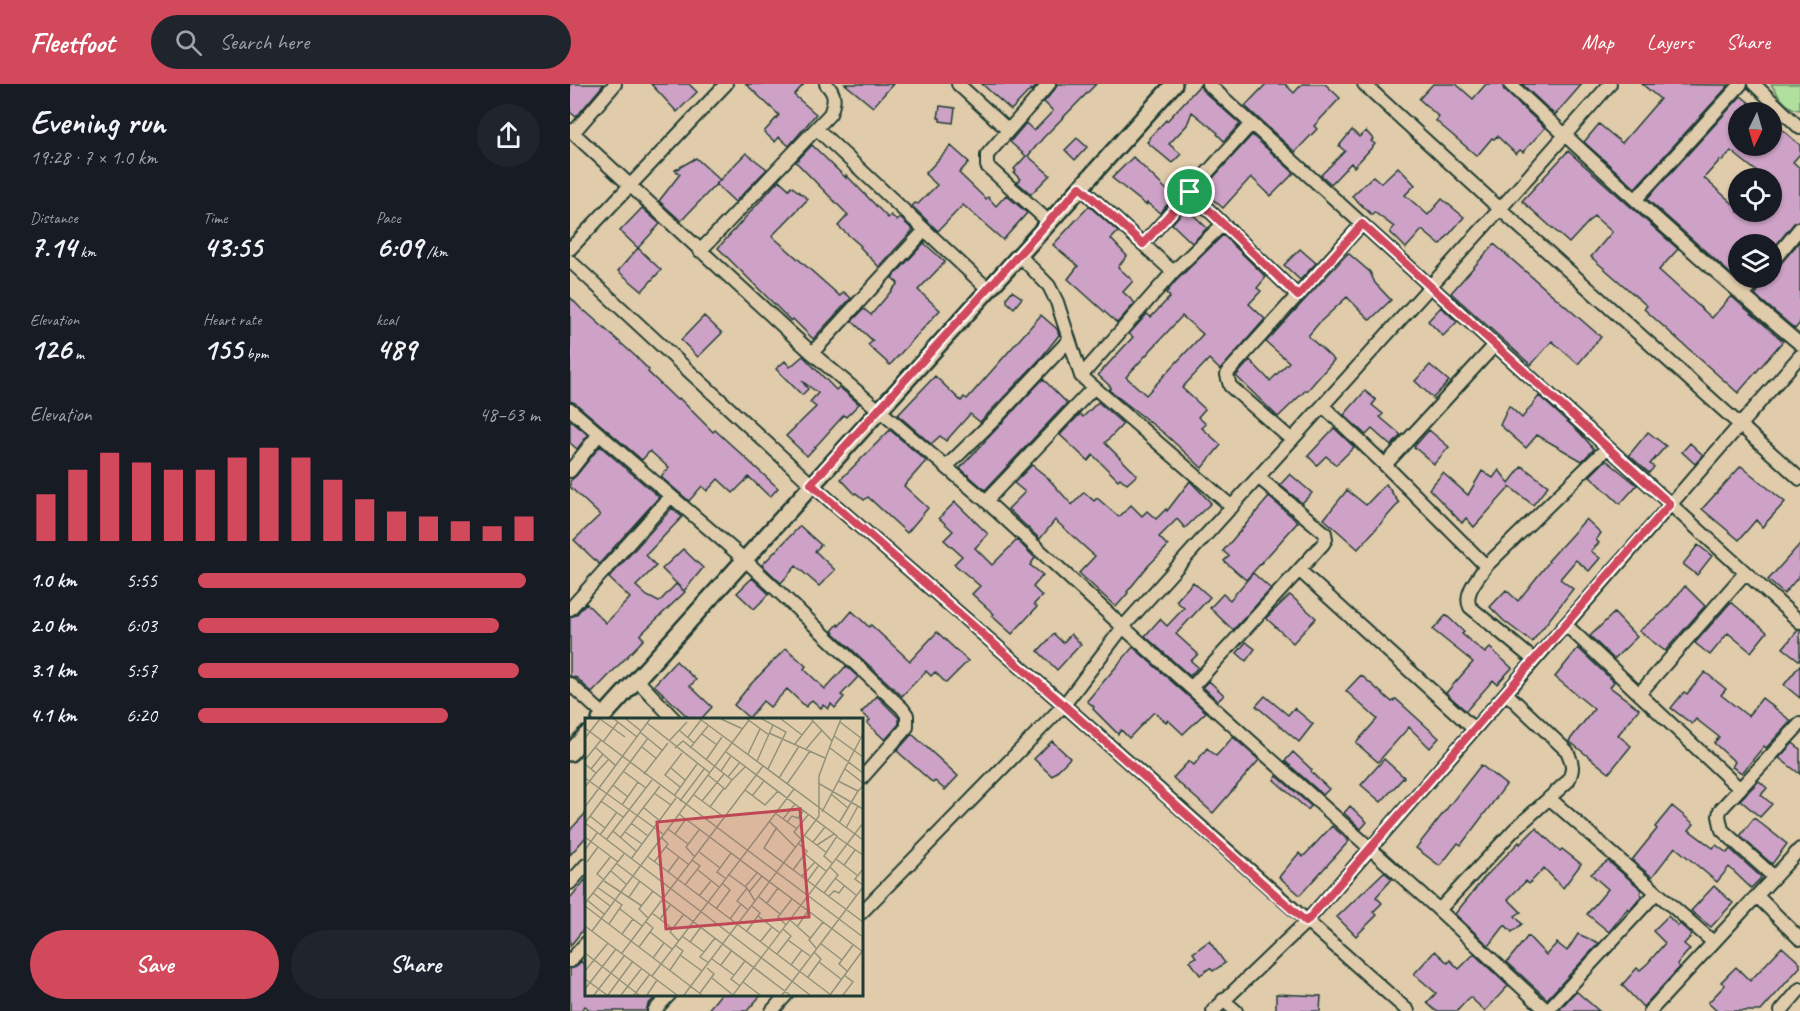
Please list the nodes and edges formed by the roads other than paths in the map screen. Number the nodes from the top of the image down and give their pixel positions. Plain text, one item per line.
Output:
1 (615, 84) edge
2 (726, 84) edge
3 (826, 84) edge
4 (958, 84) edge
5 (1049, 84) edge
6 (1174, 84) edge
7 (1208, 84) edge
8 (1364, 84) edge
9 (1510, 84) edge
10 (1610, 84) edge
11 (1741, 84) edge
12 (1754, 84) edge
13 (1251, 124) junction
14 (1800, 128) edge
15 (817, 129) junction
16 (1008, 130) junction
17 (571, 132) edge
18 (1565, 136) junction
19 (629, 186) junction
20 (1080, 187) junction
21 (1190, 192) junction
22 (1636, 199) junction
23 (1500, 209) junction
24 (1049, 222) junction
25 (1223, 224) junction
26 (1362, 224) junction
27 (1800, 228) edge
28 (925, 230) junction
29 (1143, 244) junction
30 (570, 249) edge
31 (1782, 250) edge
32 (700, 251) junction
33 (1019, 255) junction
34 (570, 261) edge
35 (1173, 272) junction
36 (1430, 287) junction
37 (1750, 288) edge
38 (988, 289) junction
39 (1298, 296) junction
40 (1743, 296) junction
41 (1068, 341) junction
42 (1800, 344) edge
43 (1494, 346) junction
44 (812, 352) junction
45 (1800, 356) edge
46 (1081, 376) junction
47 (1094, 387) junction
48 (1323, 406) junction
49 (570, 409) edge
50 (878, 410) junction
51 (1740, 423) junction
52 (599, 434) junction
53 (1292, 440) junction
54 (1607, 448) junction
55 (1385, 465) junction
56 (946, 467) junction
57 (570, 471) edge
58 (1258, 477) junction
59 (1800, 479) edge
60 (811, 484) junction
61 (670, 497) junction
62 (986, 501) junction
63 (1670, 504) junction
64 (1232, 507) junction
65 (744, 559) junction
66 (1486, 566) junction
67 (1299, 570) junction
68 (1745, 573) junction
69 (570, 609) edge
70 (1800, 622) edge
71 (1565, 624) junction
72 (1122, 627) junction
73 (1534, 660) junction
74 (636, 679) junction
75 (570, 684) edge
76 (1191, 688) junction
77 (1506, 693) junction
78 (1639, 694) junction
79 (1064, 705) junction
80 (602, 717) edge
81 (673, 718) edge
82 (1800, 724) edge
83 (1474, 729) junction
84 (862, 778) edge
85 (1740, 789) junction
86 (1549, 798) junction
87 (1369, 848) junction
88 (1800, 849) edge
89 (585, 866) edge
90 (1774, 877) junction
91 (570, 883) edge
92 (1656, 893) junction
93 (1757, 896) junction
94 (1439, 910) junction
95 (862, 912) edge
96 (1306, 922) junction
97 (1800, 939) edge
98 (1713, 942) junction
99 (585, 944) edge
100 (570, 961) edge
101 (1800, 989) edge
102 (668, 996) edge
103 (783, 996) edge
104 (1223, 1000) junction
105 (654, 1011) edge
106 (772, 1011) edge
107 (1213, 1011) edge
108 (1236, 1011) edge
109 (1407, 1011) edge
110 (1547, 1011) edge
111 (1650, 1011) edge
112 (1781, 1011) edge

1 - 17 street
2 - 19 street
3 - 15 street
4 - 16 street
5 - 16 street
6 - 20 street
7 - 13 street
8 - 23 street
9 - 18 street
10 - 18 street
11 - 22 street
12 - 14 street
13 - 21 street
13 - 26 street
15 - 28 street
15 - 32 street
16 - 24 street
17 - 19 street
18 - 22 street
18 - 23 street
19 - 30 street
19 - 32 street
20 - 24 street
20 - 29 street
21 - 25 street
21 - 29 street
22 - 40 street
23 - 36 street
23 - 51 street
24 - 33 street
25 - 35 street
25 - 39 street
26 - 36 street
26 - 39 street
27 - 31 street
28 - 38 street
28 - 44 street
29 - 35 street
32 - 44 street
33 - 38 street
33 - 41 street
34 - 60 street
35 - 46 street
36 - 43 street
36 - 48 street
37 - 40 street
38 - 50 street
39 - 53 street
40 - 42 street
41 - 46 street
41 - 56 street
43 - 54 street
43 - 55 street
44 - 50 street
45 - 51 street
46 - 47 street
47 - 62 street
47 - 64 street
48 - 53 street
48 - 55 street
49 - 52 street
50 - 56 street
50 - 60 street
51 - 59 street
51 - 63 street
52 - 57 street
52 - 61 street
53 - 58 street
54 - 63 street
54 - 66 street
55 - 66 street
56 - 62 street
58 - 64 street
58 - 67 street
60 - 65 street
60 - 79 street
61 - 65 street
61 - 69 street
62 - 72 street
63 - 68 street
63 - 71 street
64 - 72 street
65 - 74 street
65 - 84 street
66 - 73 street
67 - 76 street
67 - 83 street
68 - 70 street
68 - 78 street
71 - 73 street
71 - 78 street
72 - 76 street
72 - 79 street
73 - 77 street
74 - 80 street
74 - 81 street
75 - 80 street
76 - 87 street
77 - 83 street
77 - 86 street
78 - 85 street
79 - 95 street
79 - 96 street
82 - 85 street
83 - 87 street
85 - 90 street
86 - 92 street
86 - 94 street
87 - 94 street
87 - 96 street
88 - 90 street
89 - 91 street
90 - 93 street
92 - 98 street
92 - 110 street
93 - 97 street
93 - 98 street
94 - 110 street
96 - 104 street
96 - 109 street
98 - 111 street
99 - 100 street
101 - 112 street
102 - 105 street
103 - 106 street
104 - 107 street
104 - 108 street

